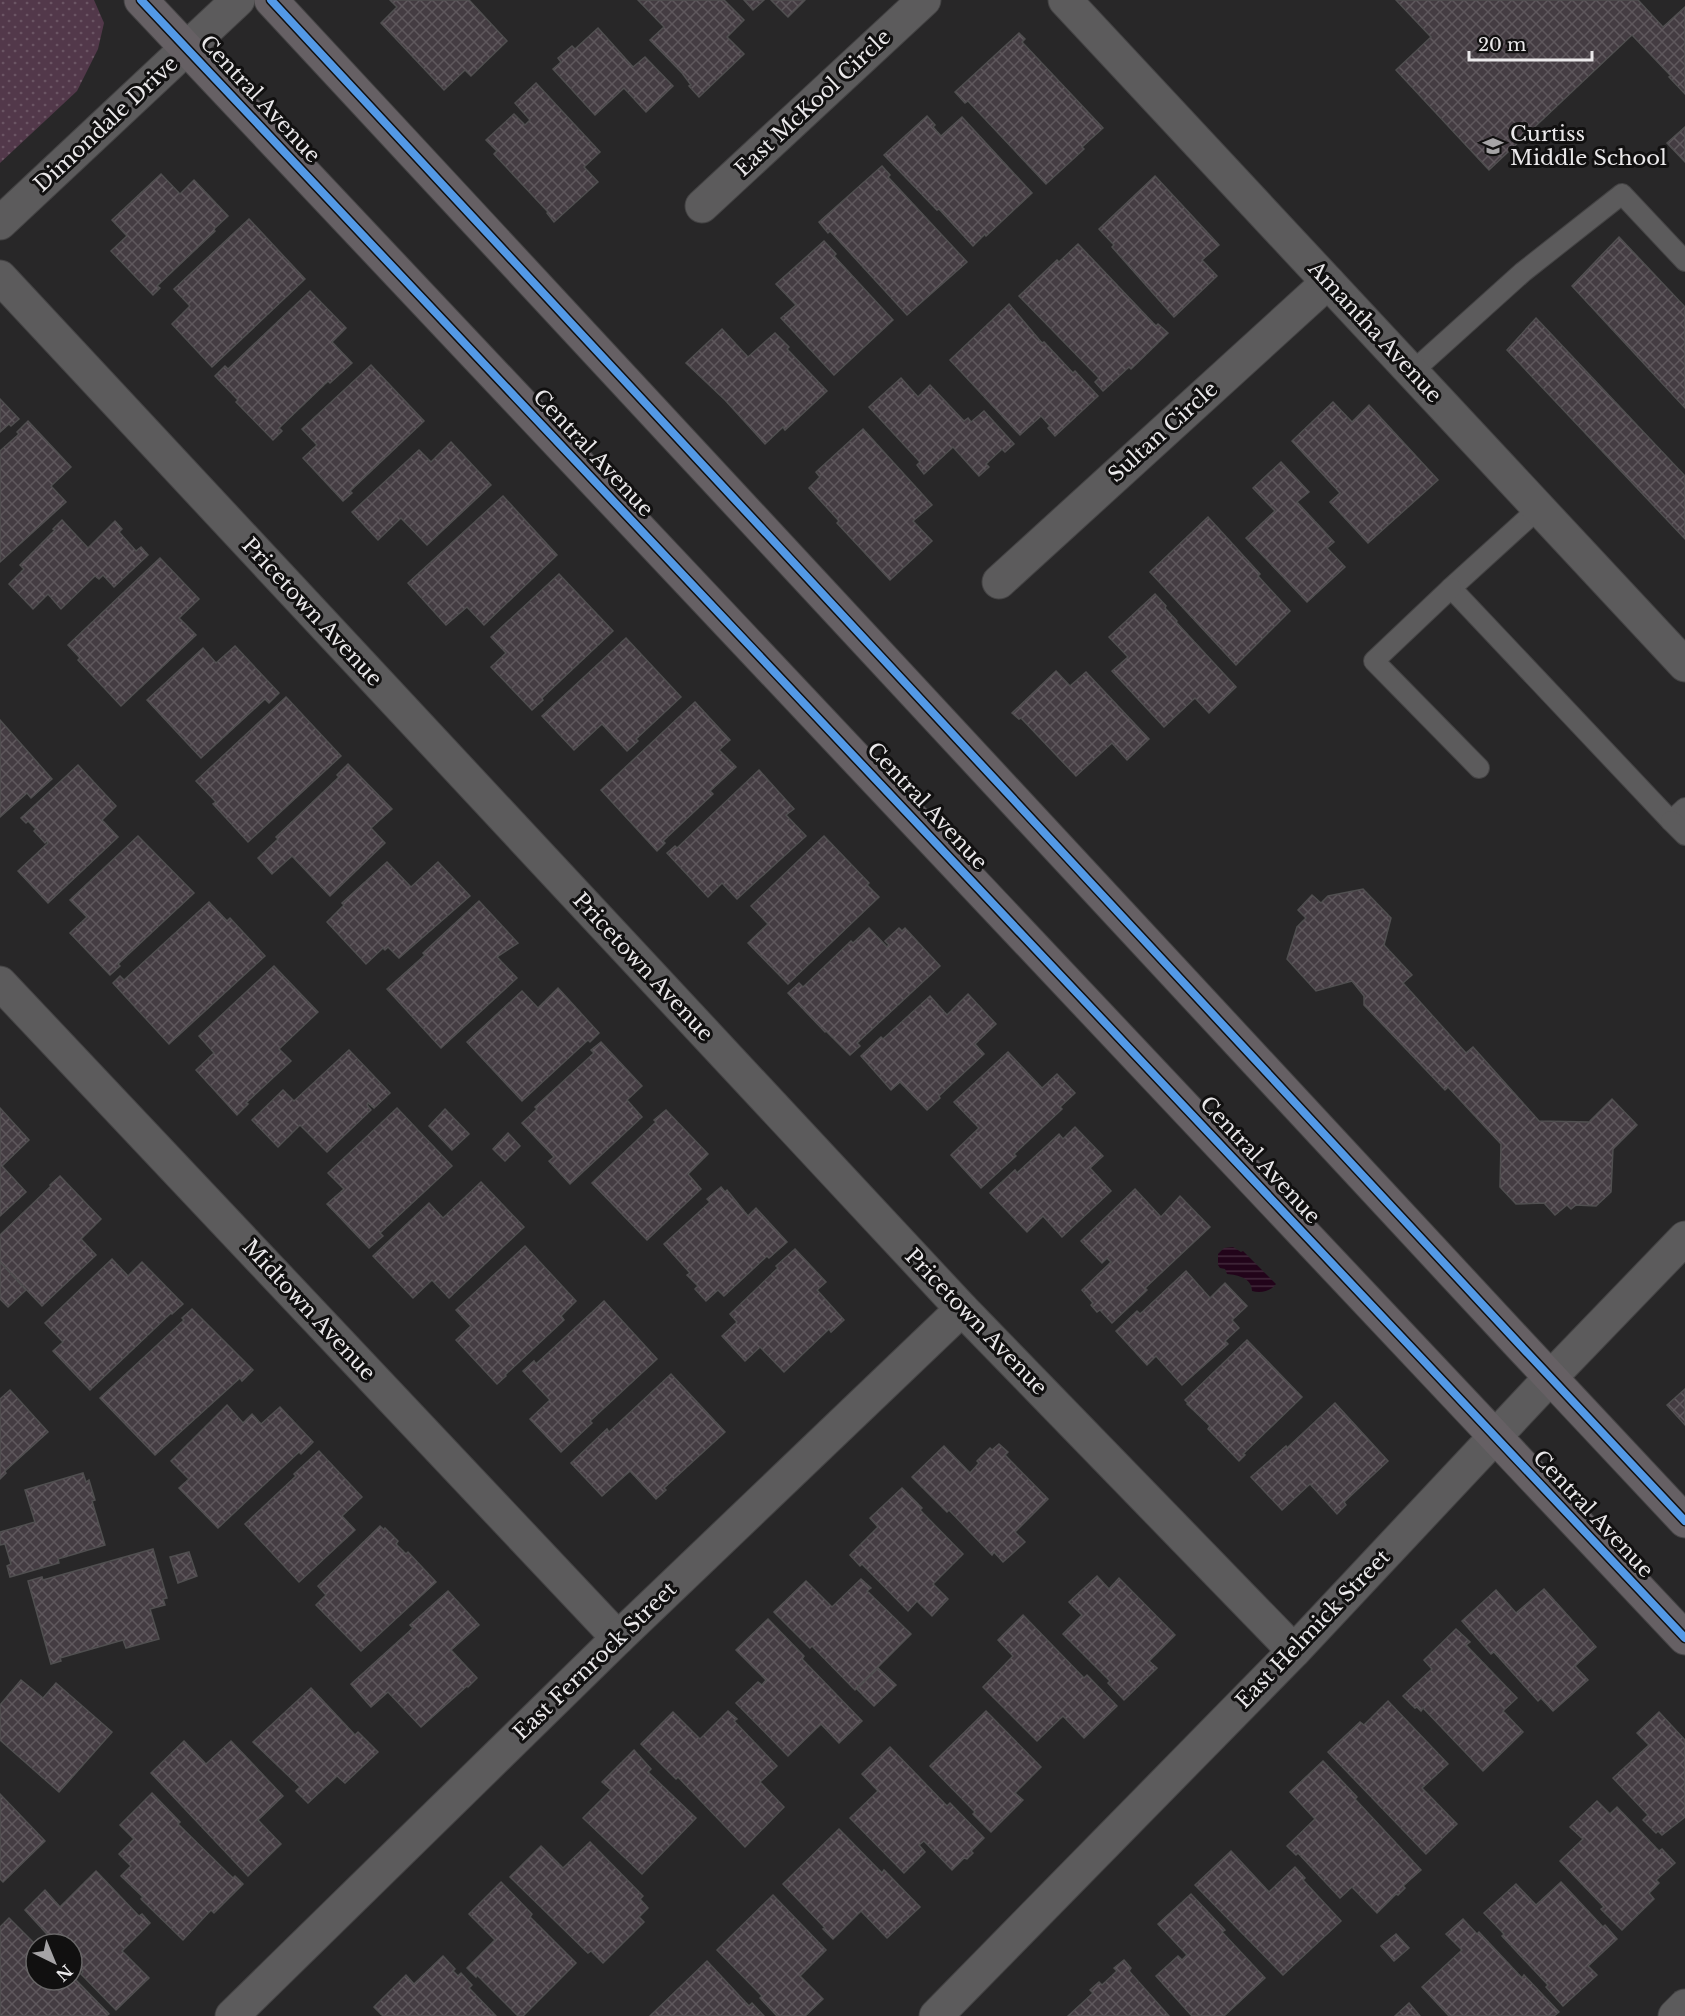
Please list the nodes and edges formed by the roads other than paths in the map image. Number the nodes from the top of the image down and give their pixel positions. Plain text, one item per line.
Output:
1 (141, 0) edge
2 (238, 0) edge
3 (271, 0) edge
4 (924, 0) edge
5 (1065, 0) edge
6 (188, 48) junction
7 (702, 206) dead end
8 (0, 223) edge
9 (1685, 261) edge
10 (0, 277) edge
11 (1328, 282) junction
12 (1412, 372) junction
13 (1539, 508) junction
14 (999, 582) dead end
15 (1451, 588) junction
16 (1685, 665) edge
17 (1479, 768) dead end
18 (1678, 814) edge
19 (1685, 835) edge
20 (0, 983) edge
21 (1685, 1238) edge
22 (962, 1309) junction
23 (1550, 1378) junction
24 (1496, 1436) junction
25 (1685, 1521) edge
26 (618, 1638) junction
27 (1685, 1638) edge
28 (1294, 1651) junction
29 (1685, 2006) edge
30 (954, 2010) edge
31 (232, 2016) edge
32 (1675, 2016) edge

1 - 6 main road, Central Avenue
2 - 6 street, Dimondale Drive
3 - 23 main road
4 - 7 street, East McKool Circle
5 - 11 street, Amantha Avenue
6 - 8 street, Dimondale Drive
6 - 24 main road, Central Avenue
9 - 12 lane
10 - 22 street, Pricetown Avenue
11 - 12 street, Amantha Avenue
11 - 14 street, Sultan Circle
12 - 13 street, Amantha Avenue
13 - 15 lane
13 - 16 street, Amantha Avenue
15 - 17 lane
15 - 18 lane
18 - 19 lane
20 - 26 street, Midtown Avenue
21 - 23 street, East Helmick Street
22 - 26 street, East Fernrock Street
22 - 28 street, Pricetown Avenue
23 - 24 street, East Helmick Street
23 - 25 main road
24 - 27 main road, Central Avenue
24 - 28 street, East Helmick Street
26 - 31 street, East Fernrock Street
28 - 30 street, East Helmick Street
29 - 32 street

